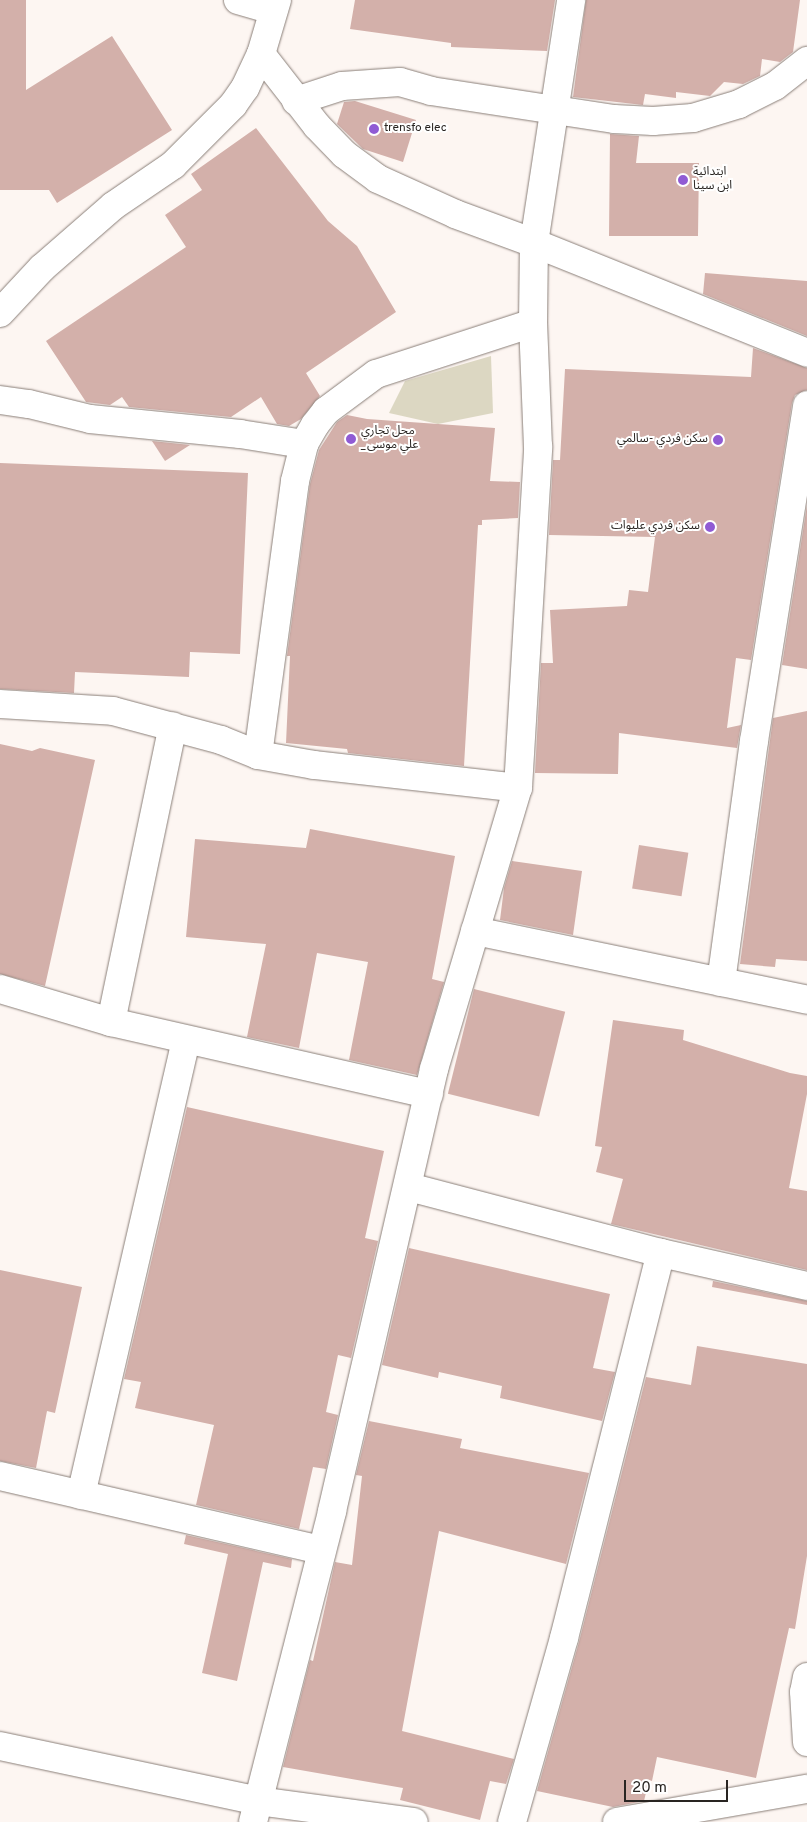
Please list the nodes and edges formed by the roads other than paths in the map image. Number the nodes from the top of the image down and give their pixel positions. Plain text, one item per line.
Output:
1 (238, 0) edge
2 (571, 0) edge
3 (276, 5) edge
4 (261, 54) junction
5 (807, 61) edge
6 (296, 101) junction
7 (552, 110) junction
8 (534, 243) junction
9 (0, 313) edge
10 (532, 323) junction
11 (807, 353) edge
12 (0, 400) edge
13 (807, 406) edge
14 (304, 444) junction
15 (0, 704) edge
16 (173, 726) junction
17 (258, 755) junction
18 (518, 788) junction
19 (475, 931) junction
20 (722, 982) junction
21 (0, 989) edge
22 (807, 1000) edge
23 (111, 1022) junction
24 (186, 1041) junction
25 (429, 1094) junction
26 (409, 1187) junction
27 (661, 1253) junction
28 (807, 1286) edge
29 (0, 1476) edge
30 (82, 1495) junction
31 (321, 1550) junction
32 (807, 1677) edge
33 (807, 1742) edge
34 (1, 1752) edge
35 (807, 1788) edge
36 (256, 1812) edge
37 (414, 1822) edge
38 (512, 1822) edge
39 (617, 1822) edge

1 - 3 street
2 - 7 street
3 - 4 street
4 - 6 street
4 - 9 street
5 - 7 street
6 - 7 street
6 - 8 street
7 - 8 street
8 - 10 street
8 - 11 street
10 - 14 street
10 - 18 street
12 - 14 street
13 - 20 street
14 - 17 street
15 - 16 street
16 - 17 street
16 - 23 street
17 - 18 street
18 - 19 street
19 - 20 street
19 - 25 street
20 - 22 street
21 - 23 street
23 - 24 street
24 - 25 street
24 - 30 street
25 - 26 street
26 - 27 street
26 - 31 street
27 - 28 street
27 - 38 street
29 - 30 street
30 - 31 street
31 - 36 street
32 - 33 street
34 - 36 street
35 - 39 street
36 - 37 street

